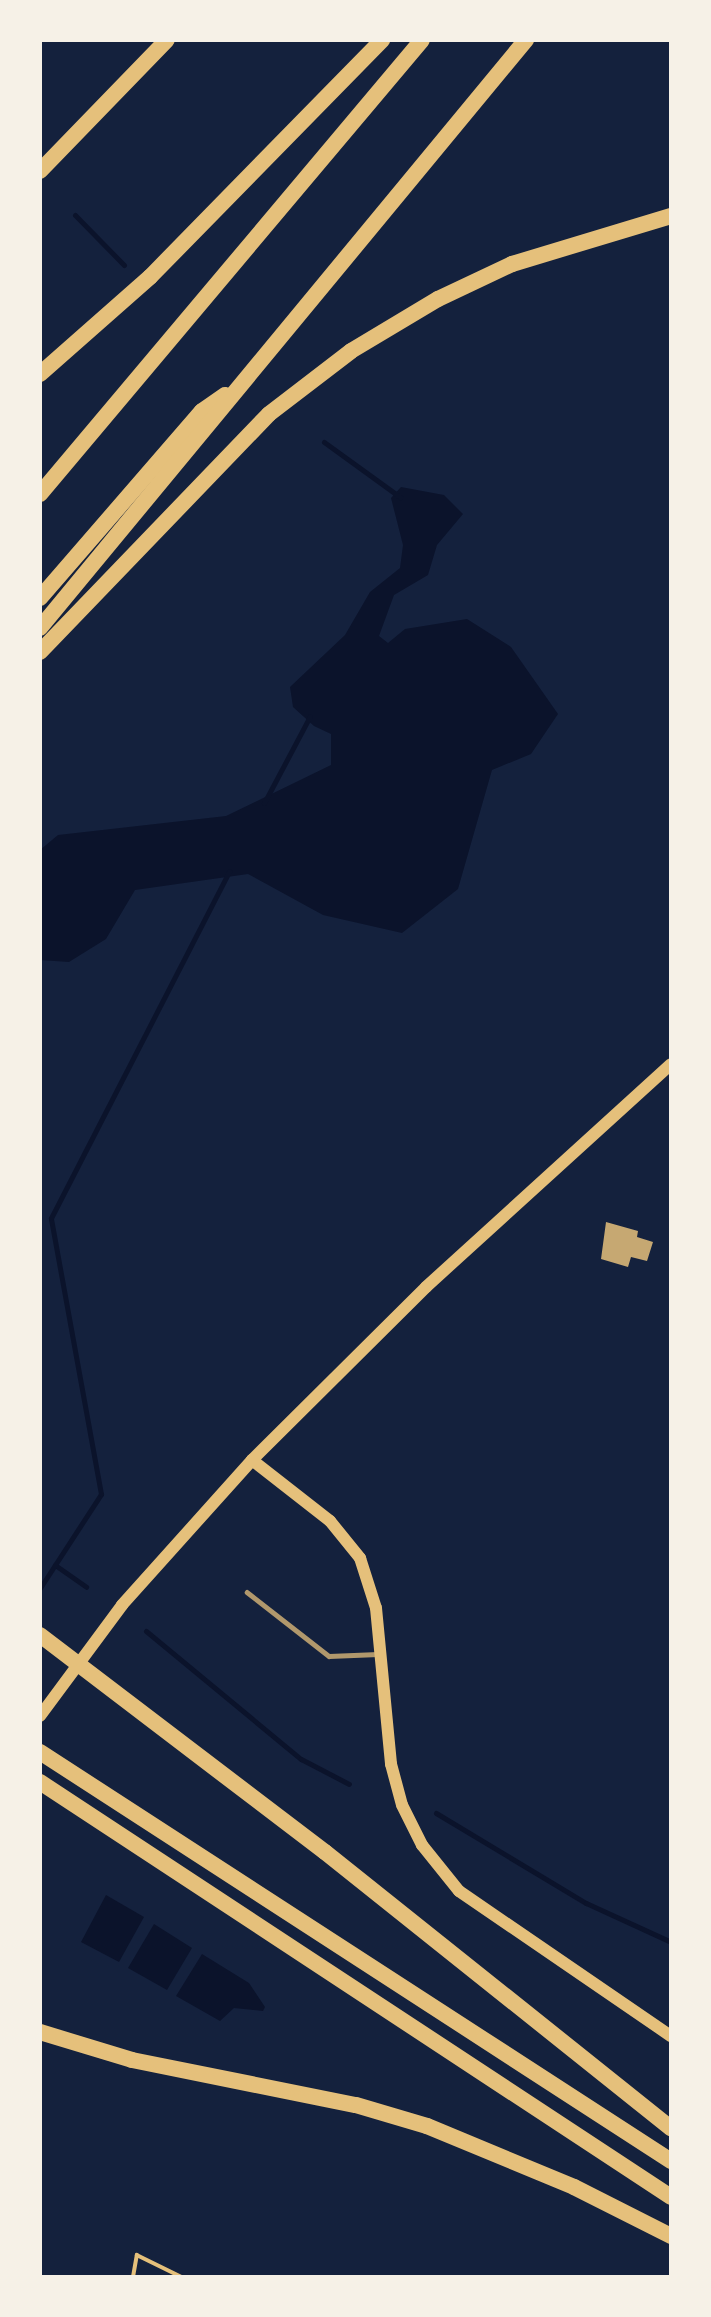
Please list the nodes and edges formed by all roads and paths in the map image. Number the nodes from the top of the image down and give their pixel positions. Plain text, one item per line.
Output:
1 (167, 40) edge
2 (178, 40) edge
3 (382, 40) edge
4 (422, 40) edge
5 (526, 40) edge
6 (76, 132) junction
7 (40, 171) edge
8 (671, 216) edge
9 (40, 374) edge
10 (241, 383) junction
11 (40, 494) edge
12 (40, 598) edge
13 (40, 628) edge
14 (40, 652) edge
15 (671, 1064) edge
16 (252, 1460) junction
17 (247, 1592) dead end
18 (40, 1634) edge
19 (379, 1654) junction
20 (80, 1662) junction
21 (40, 1716) edge
22 (40, 1752) edge
23 (40, 1782) edge
24 (40, 2032) edge
25 (671, 2036) edge
26 (671, 2128) edge
27 (671, 2161) edge
28 (671, 2197) edge
29 (671, 2236) edge
30 (133, 2277) edge
31 (182, 2277) edge

1 - 6 highway
2 - 6 highway
3 - 9 highway
4 - 11 highway
5 - 10 highway
6 - 7 highway
8 - 14 highway
10 - 12 highway
10 - 13 highway
15 - 16 main road
16 - 19 main road
16 - 20 main road
17 - 19 lane
18 - 20 highway
19 - 25 main road
20 - 21 main road
20 - 26 highway
22 - 27 highway
23 - 28 highway
24 - 29 highway
30 - 31 path

